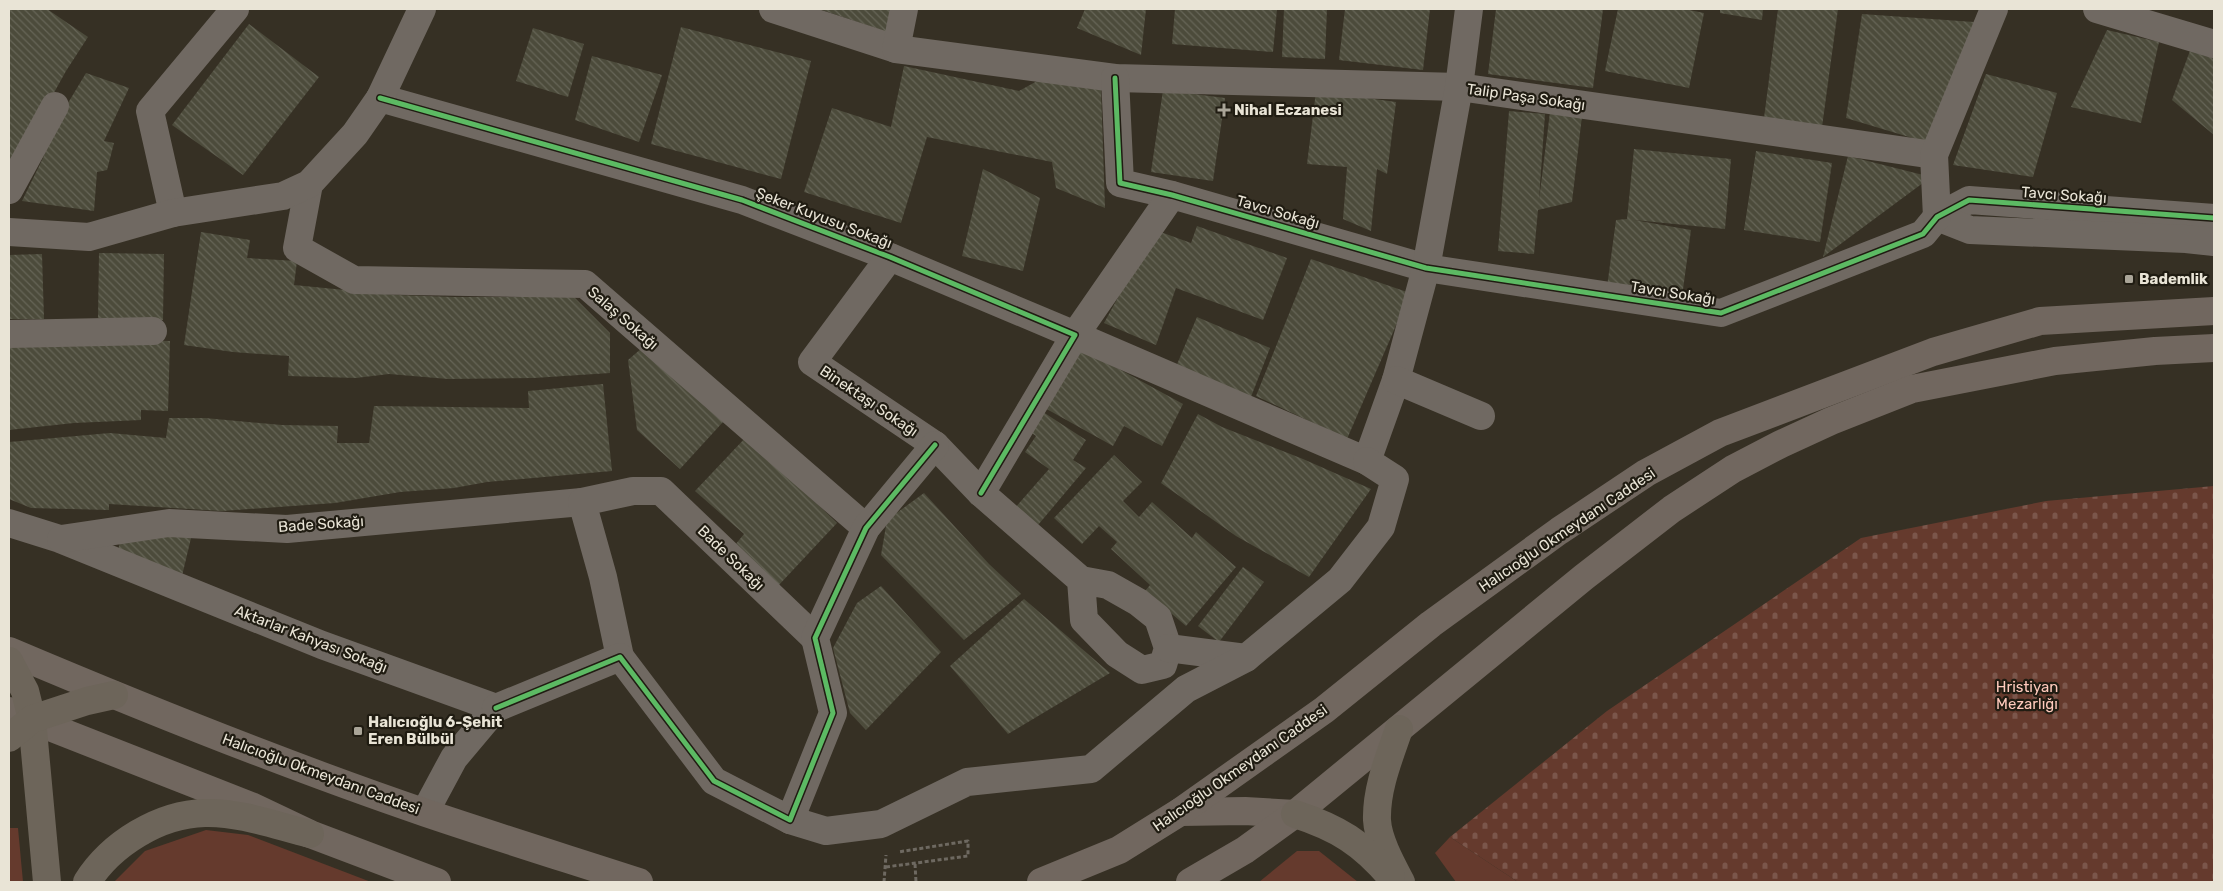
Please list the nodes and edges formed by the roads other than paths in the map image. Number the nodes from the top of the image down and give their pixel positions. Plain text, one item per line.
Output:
1 (235, 9) edge
2 (422, 9) edge
3 (773, 9) edge
4 (904, 9) edge
5 (1469, 9) edge
6 (1994, 9) edge
7 (2097, 9) edge
8 (2214, 44) edge
9 (896, 49) junction
10 (1115, 78) junction
11 (1459, 87) junction
12 (380, 98) junction
13 (55, 106) dead end
14 (1934, 155) junction
15 (309, 184) junction
16 (9, 190) edge
17 (1172, 195) junction
18 (173, 213) junction
19 (1937, 217) junction
20 (2214, 218) edge
21 (9, 232) edge
22 (2214, 242) edge
23 (890, 257) junction
24 (1426, 268) junction
25 (2214, 311) edge
26 (153, 331) dead end
27 (9, 334) edge
28 (1075, 334) junction
29 (2214, 348) edge
30 (1396, 380) junction
31 (1481, 416) dead end
32 (935, 446) junction
33 (1367, 461) junction
34 (981, 493) junction
35 (582, 502) junction
36 (9, 523) edge
37 (866, 528) junction
38 (60, 539) junction
39 (1081, 580) junction
40 (815, 638) junction
41 (1168, 648) junction
42 (9, 651) edge
43 (620, 657) junction
44 (1246, 658) junction
45 (9, 661) edge
46 (114, 696) junction
47 (496, 708) junction
48 (20, 715) edge
49 (1399, 729) junction
50 (9, 738) edge
51 (425, 812) junction
52 (1180, 812) junction
53 (1294, 814) junction
54 (790, 820) junction
55 (310, 834) junction
56 (47, 882) edge
57 (87, 882) edge
58 (437, 882) edge
59 (638, 882) edge
60 (1041, 882) edge
61 (1190, 882) edge
62 (1395, 882) edge
63 (1401, 882) edge

1 - 18 street
2 - 12 street
3 - 9 street
4 - 9 street
5 - 11 street
6 - 14 street
7 - 8 street
9 - 10 street, Talip Paşa Sokağı
10 - 11 street, Talip Paşa Sokağı
10 - 17 street, Tavcı Sokağı
11 - 14 street, Talip Paşa Sokağı
11 - 24 street
12 - 15 street
12 - 23 street, Şeker Kuyusu Sokağı
13 - 16 street
14 - 19 street
15 - 18 street
15 - 37 street, Salaş Sokağı
17 - 24 street, Tavcı Sokağı
17 - 28 street
18 - 21 street
19 - 20 street, Tavcı Sokağı
19 - 22 street
19 - 24 street, Tavcı Sokağı
23 - 28 street, Şeker Kuyusu Sokağı
23 - 32 street, Binektaşı Sokağı
24 - 30 street
25 - 52 main road, Halıcıoğlu Okmeydanı Caddesi
26 - 27 street
28 - 33 street, Şeker Kuyusu Sokağı
28 - 34 street
29 - 49 main road
30 - 31 street
30 - 33 street
32 - 34 street, Binektaşı Sokağı
32 - 37 street
33 - 44 street, Şeker Kuyusu Sokağı
34 - 39 street, Binektaşı Sokağı
35 - 38 street, Bade Sokağı
35 - 40 street, Bade Sokağı
35 - 43 street
36 - 38 street, Aktarlar Kahyası Sokağı
37 - 40 street
38 - 47 street, Aktarlar Kahyası Sokağı
39 - 41 street
39 - 41 street
40 - 54 street
41 - 44 street
42 - 46 main road, Halıcıoğlu Okmeydanı Caddesi
43 - 47 street
43 - 54 street
44 - 54 street
45 - 48 highway
46 - 48 highway
46 - 51 main road, Halıcıoğlu Okmeydanı Caddesi
47 - 51 street
48 - 50 highway
48 - 55 main road
48 - 56 highway
49 - 53 main road
49 - 63 highway
51 - 59 main road, Halıcıoğlu Okmeydanı Caddesi
52 - 53 main road
52 - 60 main road, Halıcıoğlu Okmeydanı Caddesi
53 - 61 main road
53 - 62 highway
55 - 57 highway
55 - 58 main road

